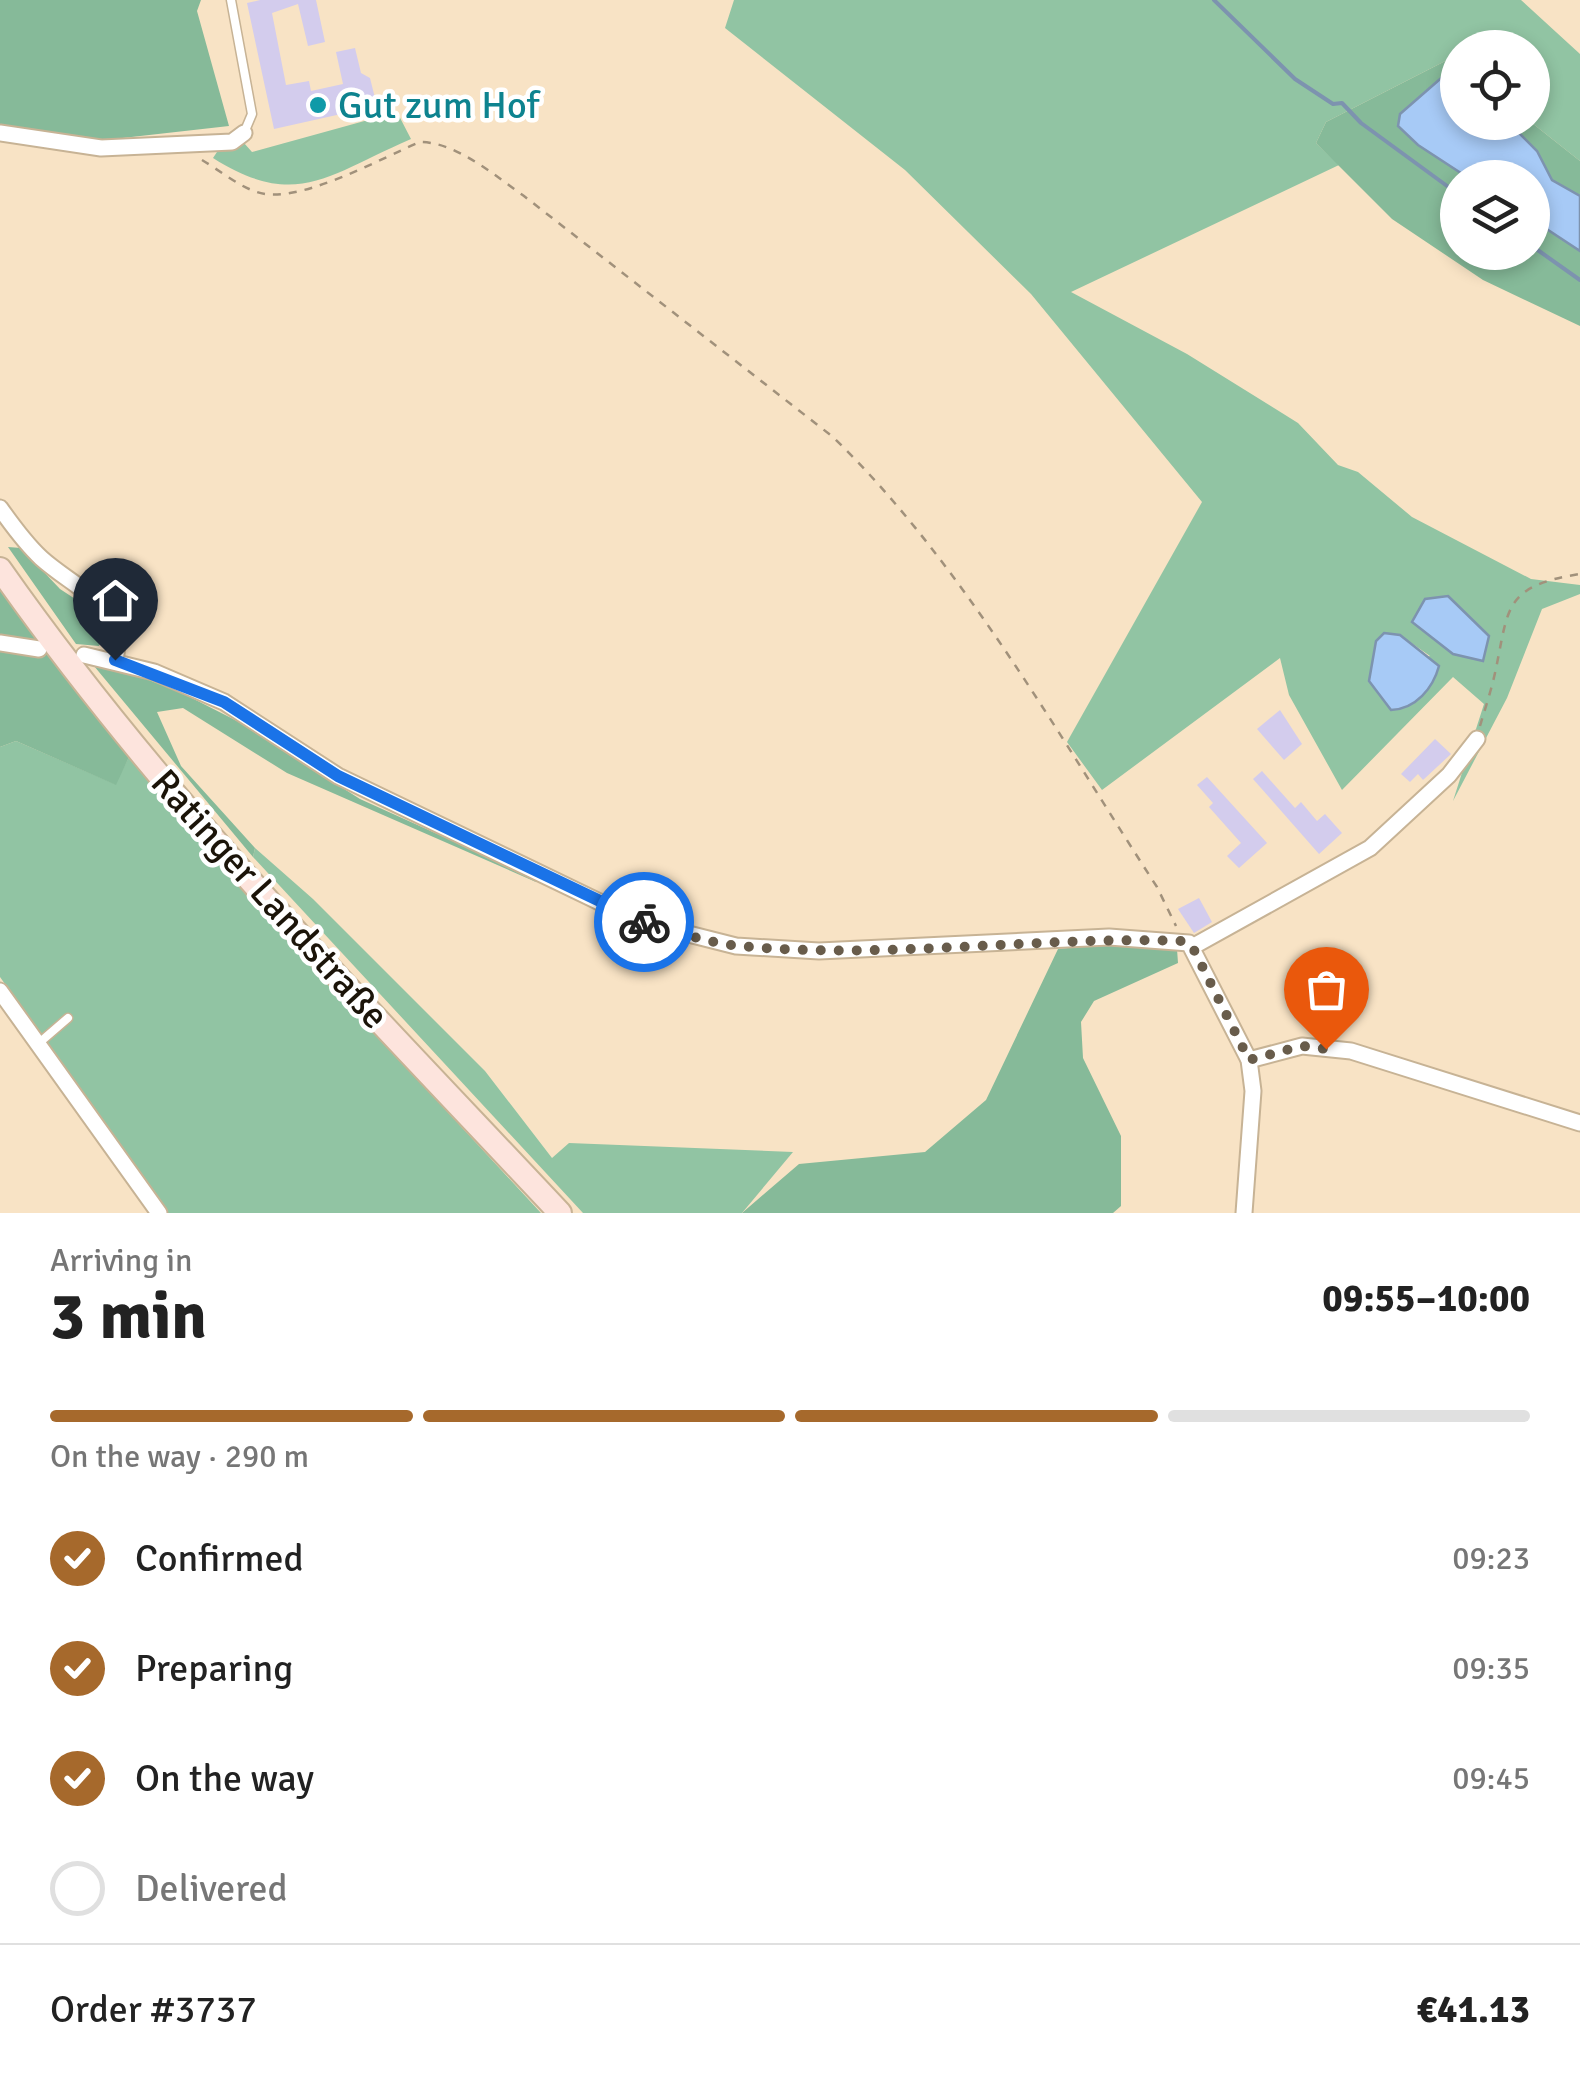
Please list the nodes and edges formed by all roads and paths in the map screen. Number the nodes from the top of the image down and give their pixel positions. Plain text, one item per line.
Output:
1 (231, 0) edge
2 (0, 134) edge
3 (244, 134) joint
4 (182, 146) junction
5 (0, 508) edge
6 (0, 568) edge
7 (1580, 574) edge
8 (0, 642) edge
9 (39, 650) dead end
10 (84, 655) dead end
11 (115, 660) junction
12 (1477, 739) joint
13 (1188, 944) junction
14 (0, 992) edge
15 (68, 1018) dead end
16 (39, 1042) junction
17 (1249, 1060) junction
18 (1580, 1123) edge
19 (160, 1213) edge
20 (560, 1213) edge
21 (1244, 1213) edge

1 - 3 lane
2 - 4 street
3 - 4 street
4 - 13 path
5 - 11 street
6 - 20 main road, Ratinger Landstraße
7 - 12 path
8 - 9 street
10 - 11 street
11 - 13 street
12 - 13 street
13 - 17 street
14 - 16 street
15 - 16 lane
16 - 19 street
17 - 18 street
17 - 21 street

